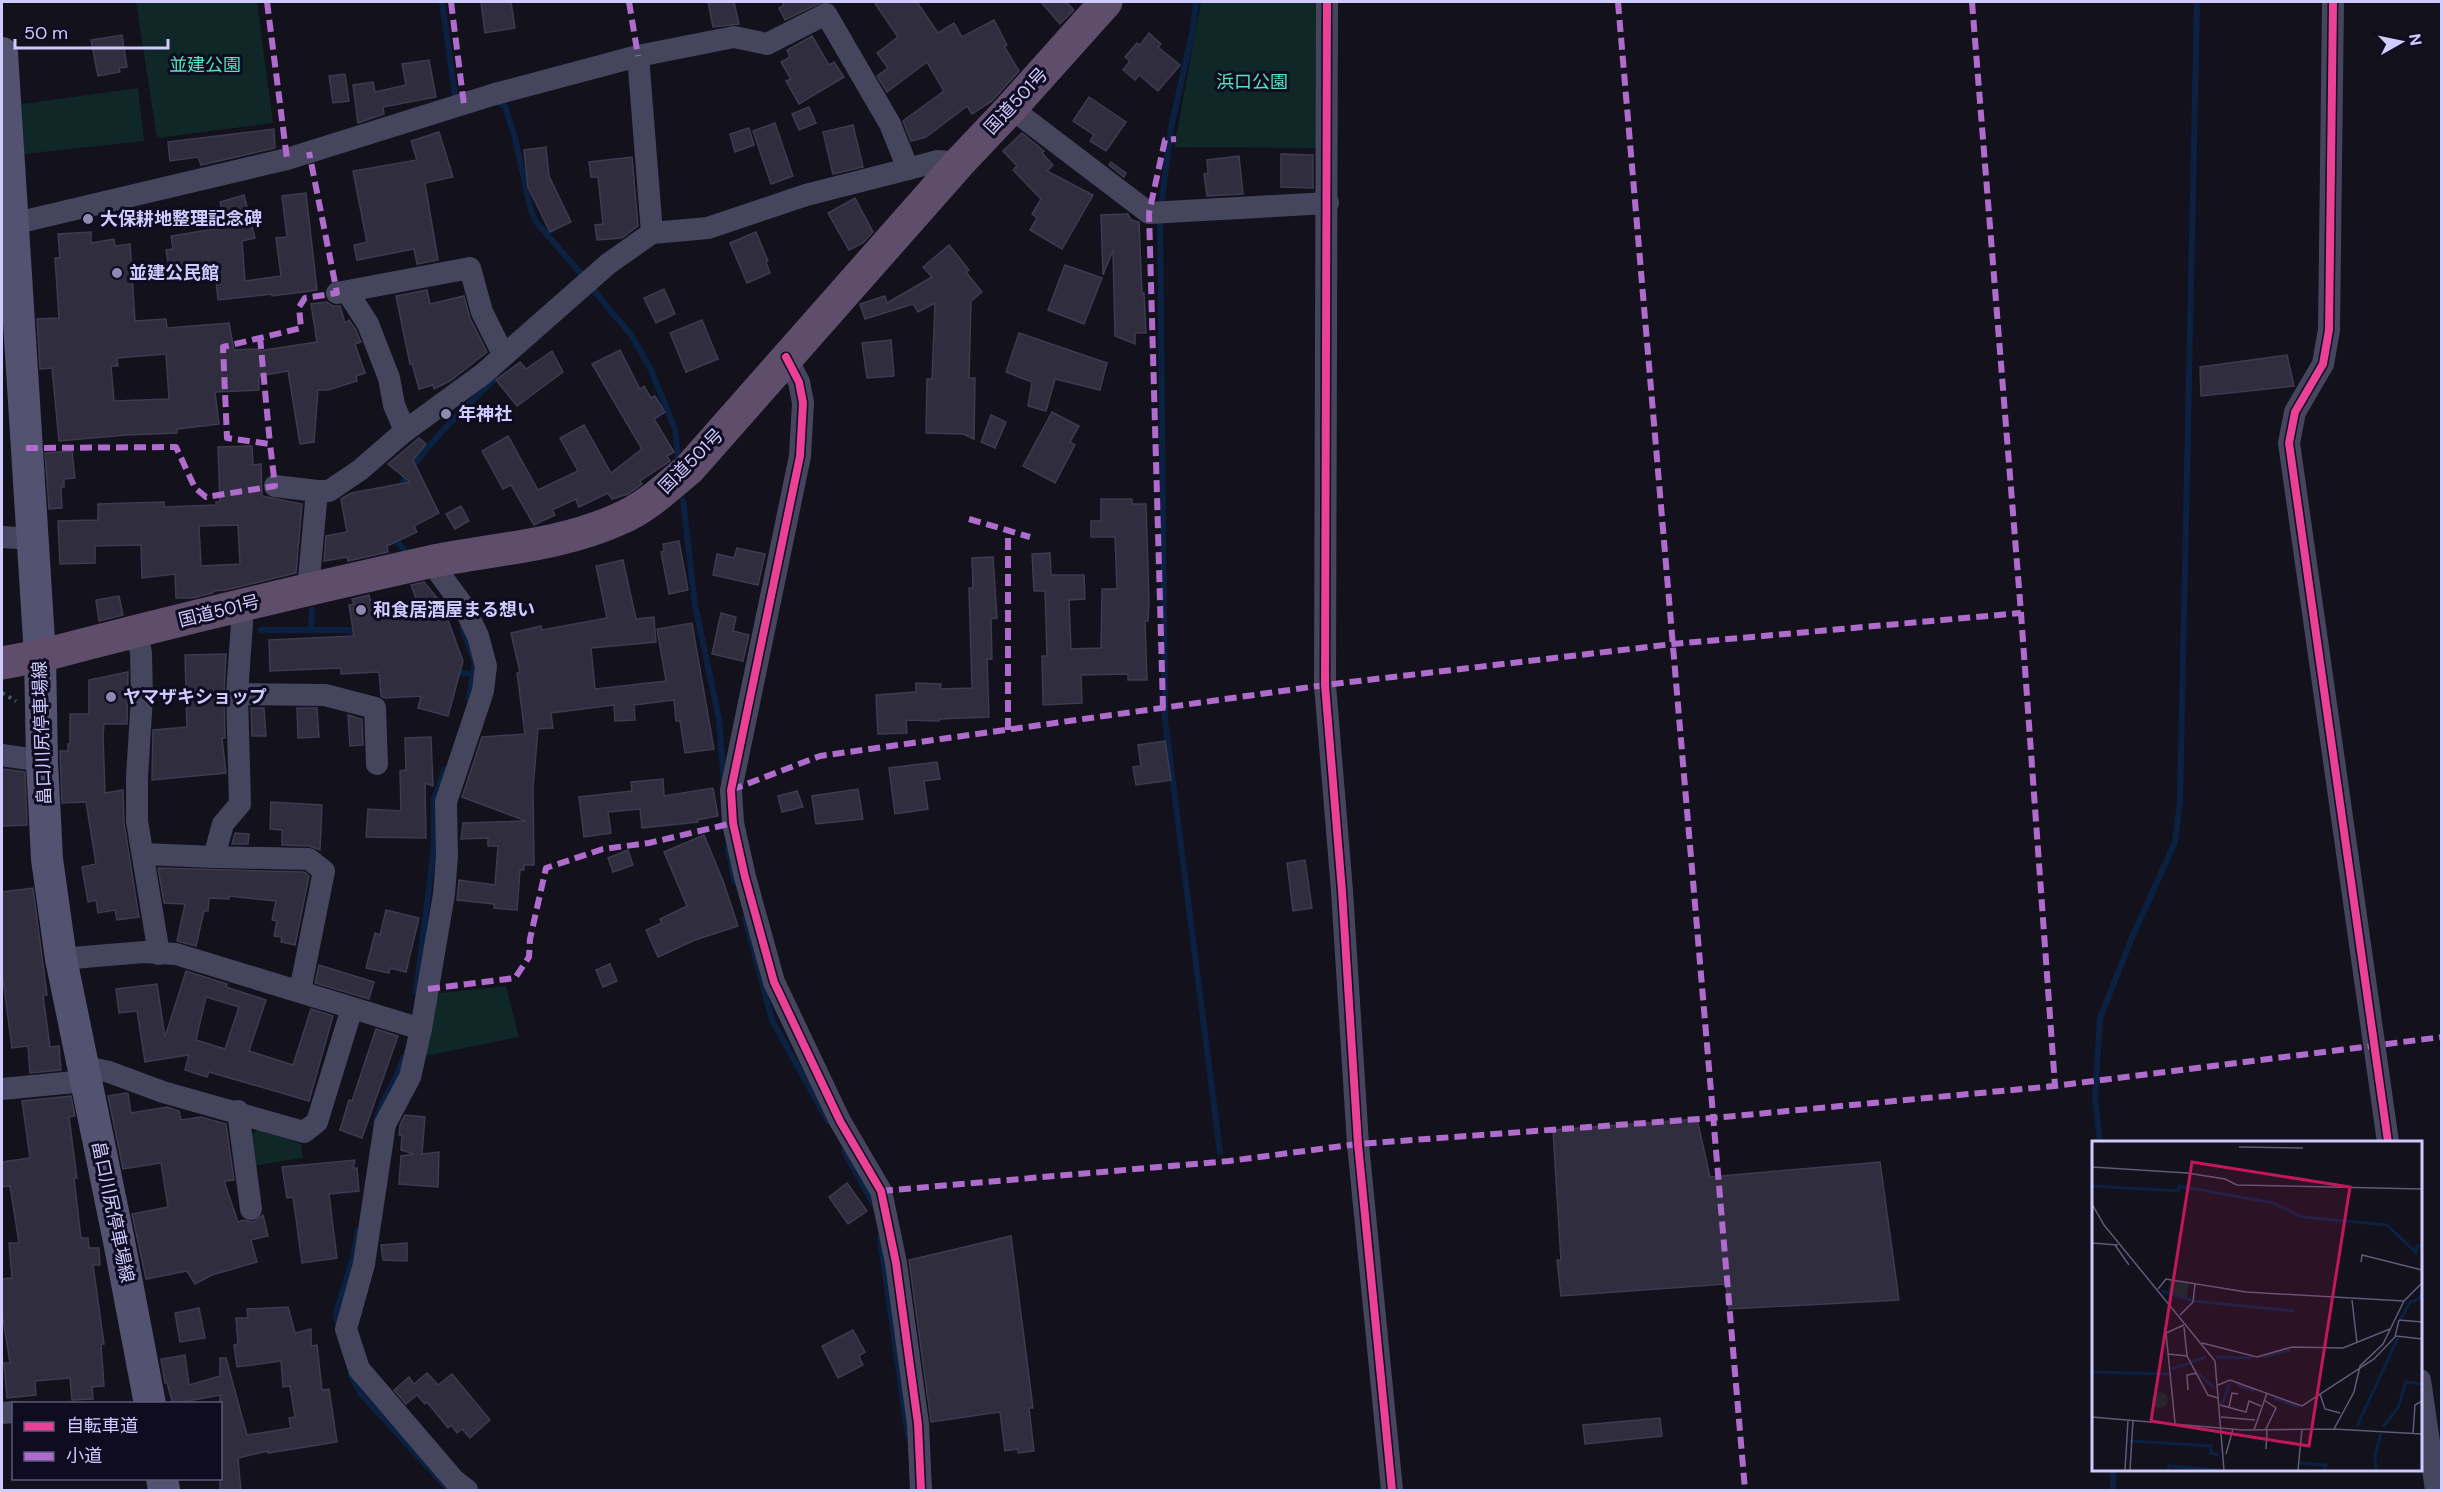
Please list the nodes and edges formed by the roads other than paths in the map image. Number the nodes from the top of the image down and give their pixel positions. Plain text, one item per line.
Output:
1 (1106, 2) edge
2 (1327, 2) edge
3 (2333, 2) edge
4 (2, 53) edge
5 (638, 56) junction
6 (1011, 108) junction
7 (959, 163) junction
8 (908, 169) junction
9 (1328, 203) junction
10 (8, 204) edge
11 (652, 233) junction
12 (503, 354) junction
13 (786, 357) junction
14 (405, 431) junction
15 (275, 486) dead end
16 (317, 491) junction
17 (2, 537) edge
18 (33, 538) junction
19 (431, 562) junction
20 (308, 589) junction
21 (241, 605) junction
22 (137, 631) junction
23 (40, 656) junction
24 (2, 663) edge
25 (237, 694) junction
26 (2, 755) edge
27 (42, 761) junction
28 (376, 764) dead end
29 (143, 854) junction
30 (214, 857) junction
31 (159, 954) junction
32 (61, 960) junction
33 (300, 991) junction
34 (352, 1008) junction
35 (413, 1026) junction
36 (83, 1074) junction
37 (2, 1089) edge
38 (238, 1112) junction
39 (2388, 1141) edge
40 (251, 1209) dead end
41 (2422, 1387) edge
42 (150, 1402) edge
43 (467, 1491) edge
44 (921, 1491) edge
45 (1392, 1491) edge
46 (2436, 1491) edge

1 - 6 highway, 国道501号
2 - 9 street
3 - 39 street
4 - 10 main road, 畠口川尻停車場線
5 - 8 street
5 - 10 street
5 - 11 street
6 - 7 highway, 国道501号
6 - 9 street
7 - 8 street
7 - 13 highway, 国道501号
8 - 11 street
9 - 45 street
10 - 18 main road, 畠口川尻停車場線
11 - 12 street
12 - 14 street
12 - 14 street
13 - 19 highway, 国道501号
13 - 44 street
14 - 16 street
15 - 16 street
16 - 20 street
17 - 18 street
18 - 23 main road, 畠口川尻停車場線
19 - 20 highway, 国道501号
19 - 35 street
20 - 21 highway, 国道501号
21 - 22 highway, 国道501号
21 - 25 street
22 - 23 highway, 国道501号
22 - 29 street
23 - 24 highway, 国道501号
23 - 27 main road, 畠口川尻停車場線
25 - 28 street
25 - 30 street
26 - 27 street
27 - 32 main road, 畠口川尻停車場線
29 - 30 street
29 - 31 street
30 - 33 street
31 - 32 street
31 - 33 street
32 - 36 main road, 畠口川尻停車場線
33 - 34 street
34 - 35 street
34 - 38 street
35 - 43 street
36 - 37 street
36 - 38 street
36 - 42 main road, 畠口川尻停車場線
38 - 40 street
41 - 46 street

